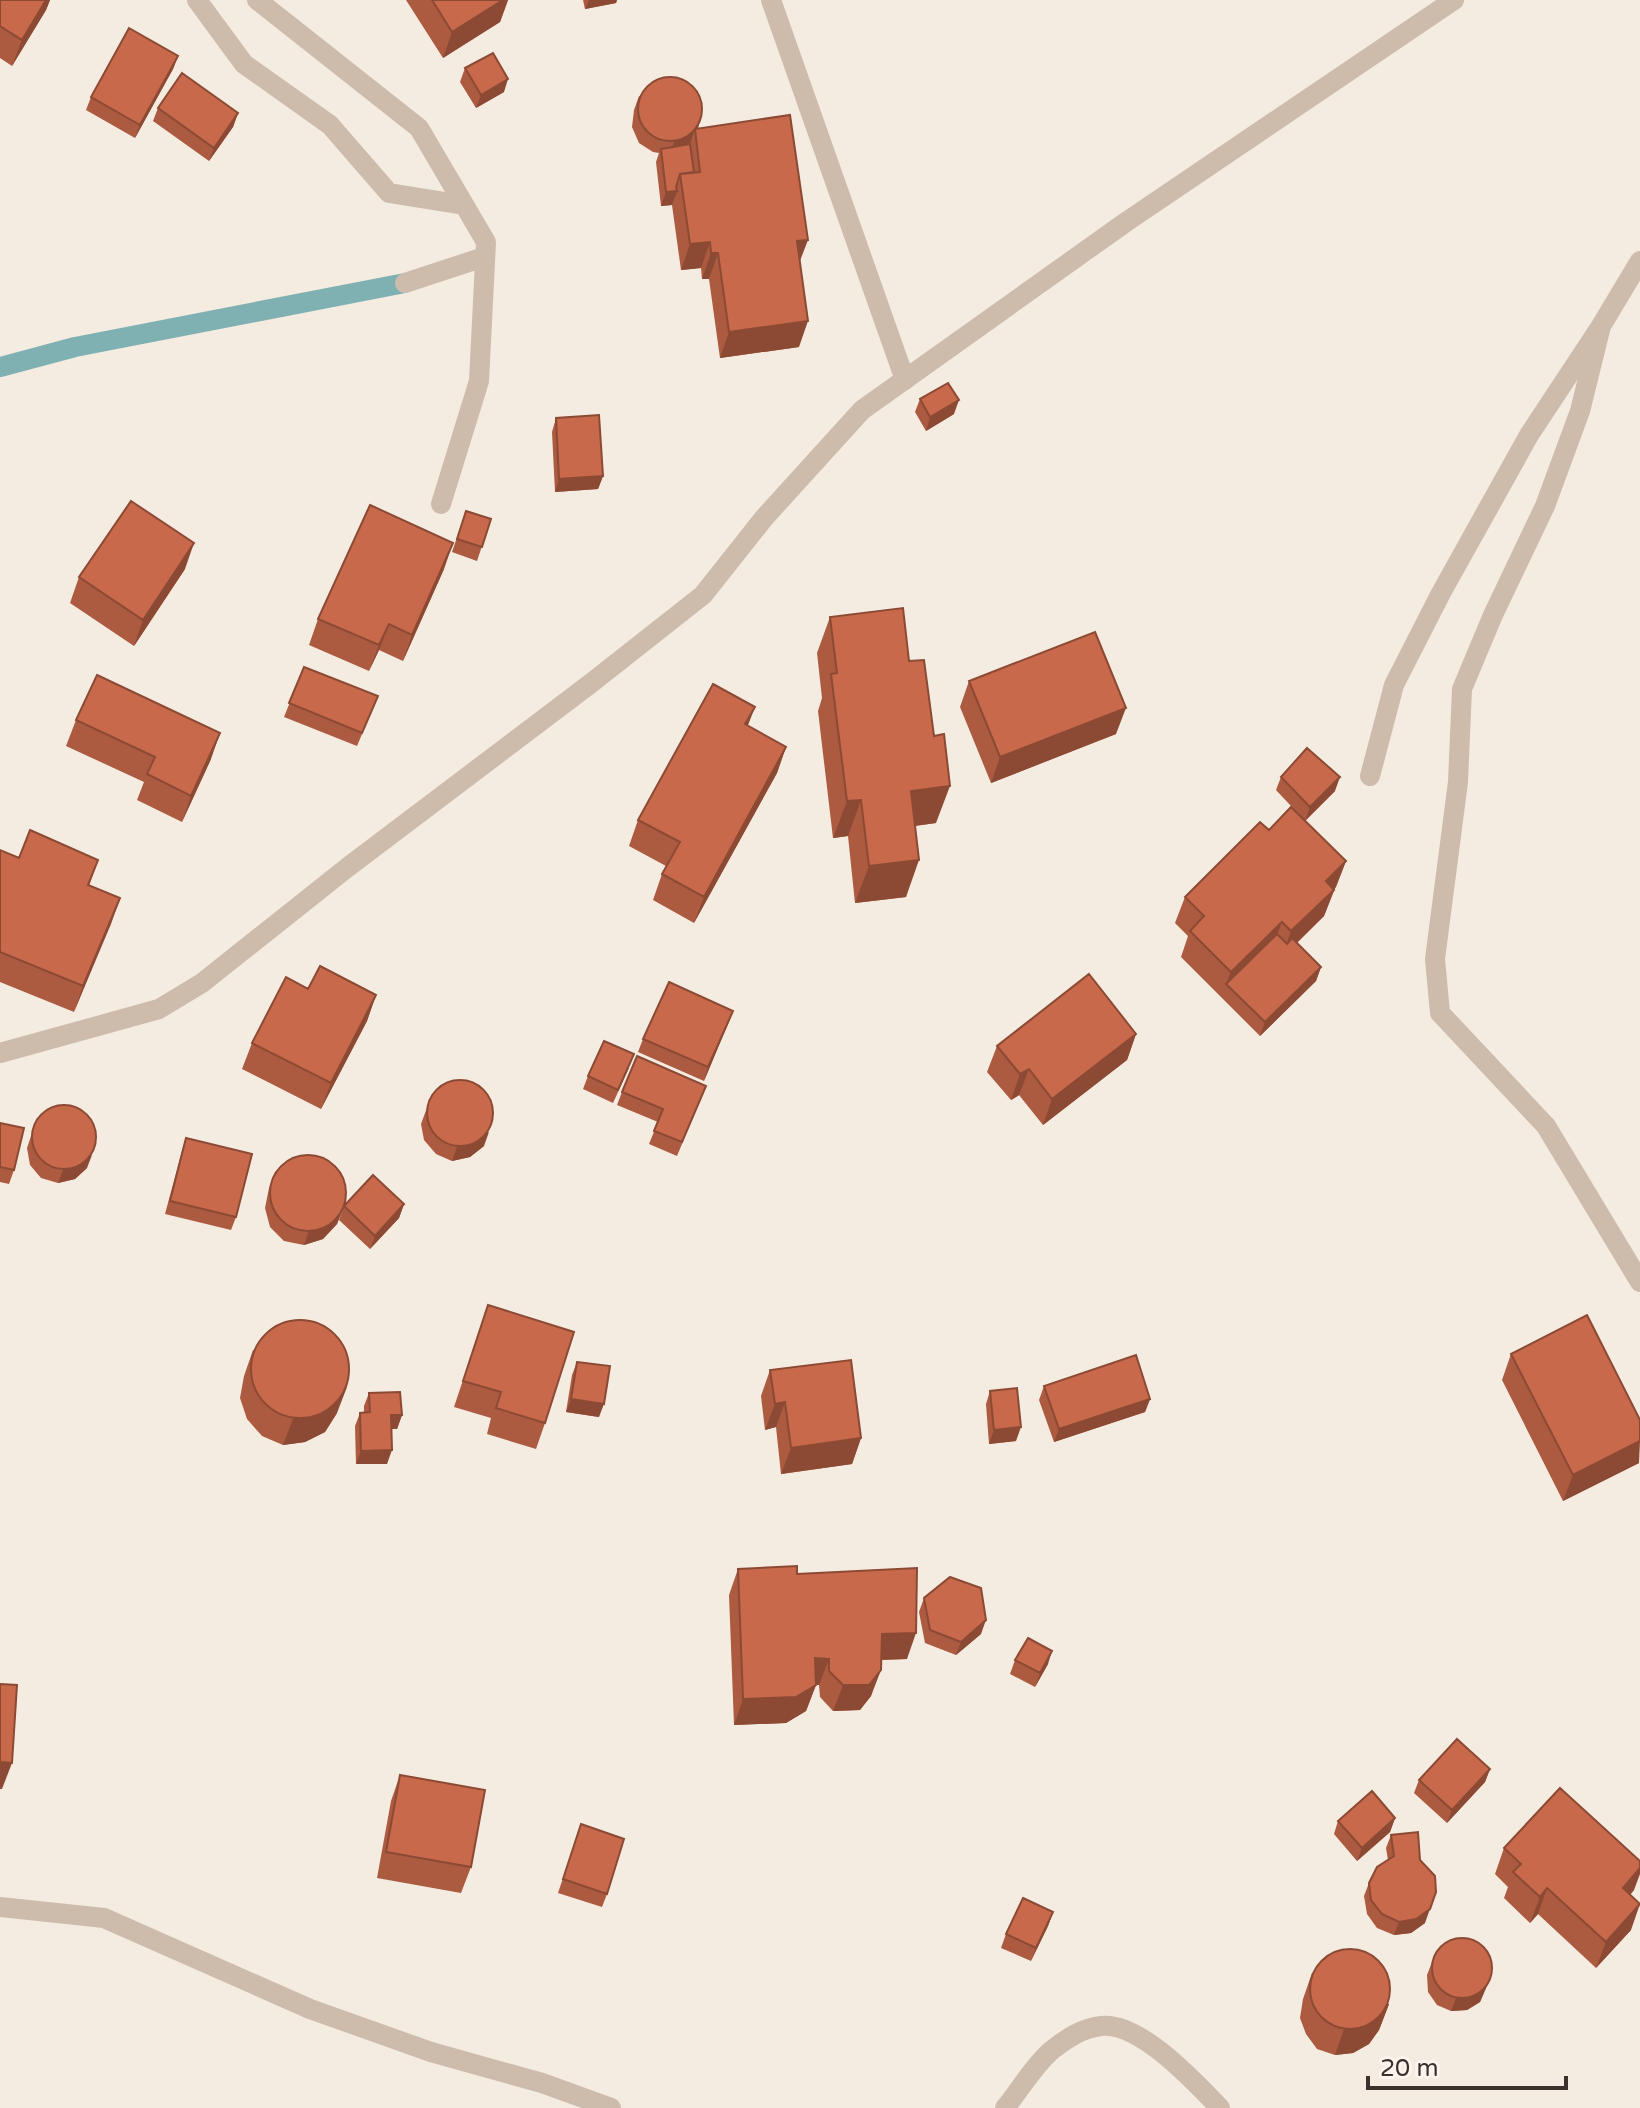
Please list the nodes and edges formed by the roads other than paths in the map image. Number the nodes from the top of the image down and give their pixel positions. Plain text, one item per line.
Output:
1 (197, 0) edge
2 (257, 0) edge
3 (771, 0) edge
4 (1454, 0) edge
5 (464, 205) junction
6 (484, 257) junction
7 (1640, 261) edge
8 (405, 283) dead end
9 (1601, 326) junction
10 (905, 380) junction
11 (441, 504) dead end
12 (1370, 776) dead end
13 (0, 1053) edge
14 (1640, 1282) edge
15 (0, 1907) edge
16 (611, 2108) edge
17 (1005, 2108) edge
18 (1220, 2108) edge

1 - 5 street
2 - 5 street
3 - 10 street
4 - 10 street
5 - 6 street
6 - 8 street
6 - 11 street
7 - 9 street
9 - 12 street
9 - 14 street
10 - 13 street
15 - 16 street
17 - 18 street

